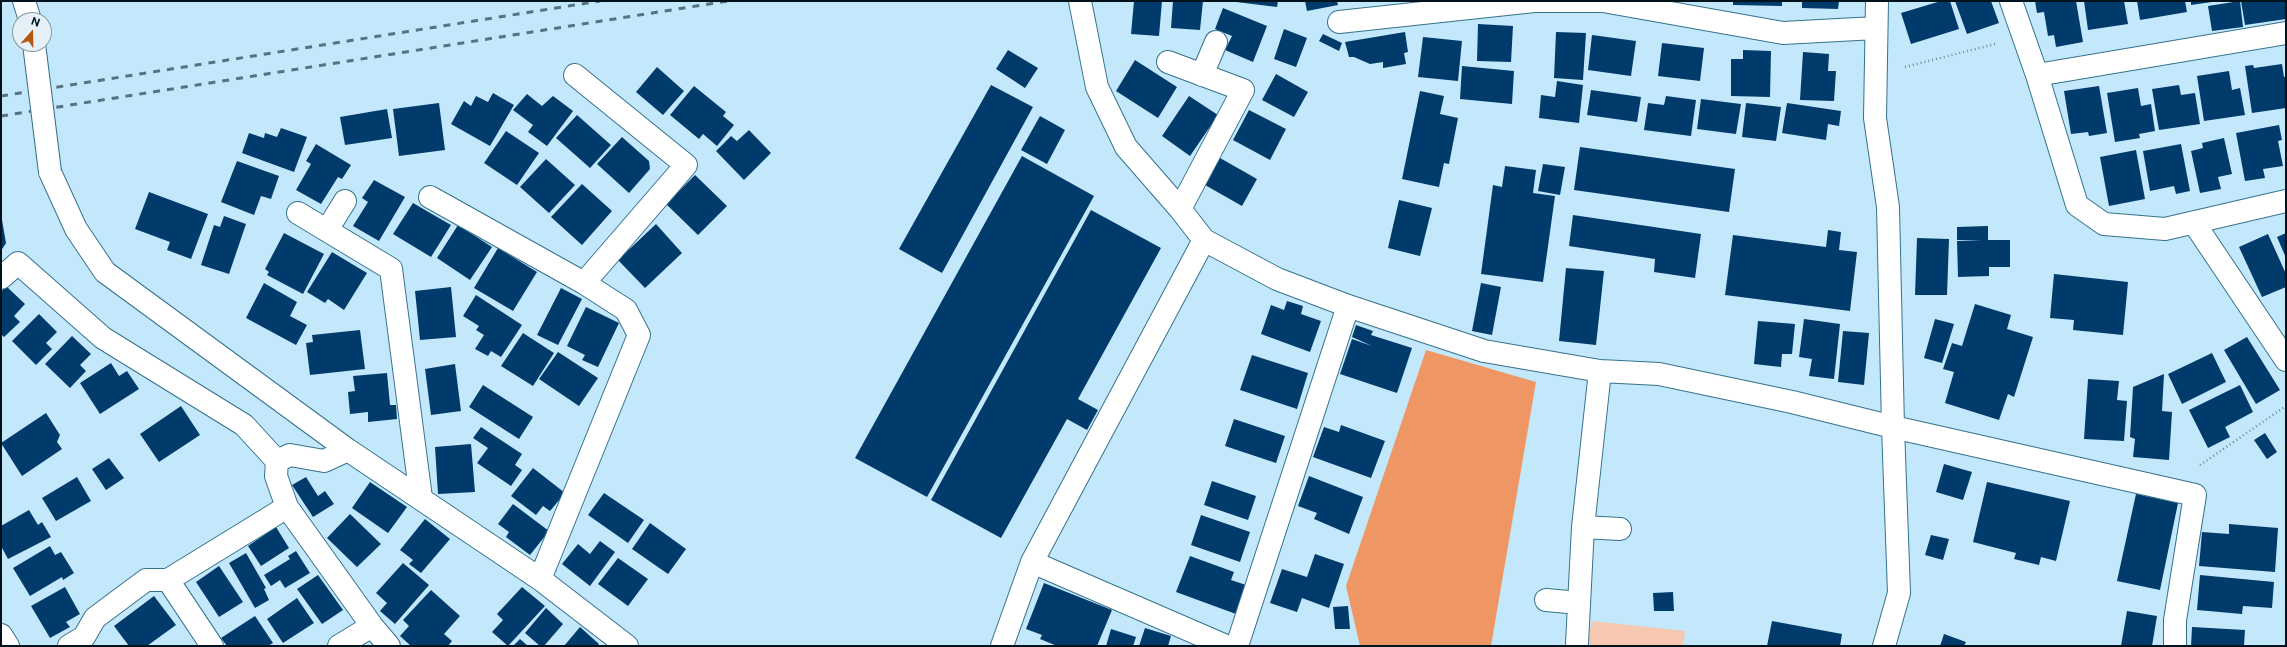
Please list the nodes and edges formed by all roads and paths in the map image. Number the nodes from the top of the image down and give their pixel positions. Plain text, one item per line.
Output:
1 (24, 1) edge
2 (1877, 1) edge
3 (2011, 1) edge
4 (1081, 5) edge
5 (27, 12) edge
6 (1339, 22) dead end
7 (1876, 28) junction
8 (2286, 33) edge
9 (1216, 42) dead end
10 (1997, 43) dead end
11 (35, 52) edge
12 (1168, 62) dead end
13 (1915, 64) dead end
14 (575, 75) dead end
15 (1202, 75) junction
16 (2037, 76) junction
17 (430, 197) dead end
18 (344, 201) dead end
19 (2286, 201) edge
20 (1180, 209) junction
21 (298, 213) dead end
22 (2194, 223) junction
23 (327, 230) junction
24 (1204, 240) junction
25 (1, 278) edge
26 (584, 283) junction
27 (1348, 306) junction
28 (2286, 360) edge
29 (1600, 371) junction
30 (2286, 406) edge
31 (1892, 427) junction
32 (348, 450) junction
33 (277, 461) junction
34 (2168, 487) junction
35 (421, 498) junction
36 (287, 507) junction
37 (1583, 527) junction
38 (1620, 529) dead end
39 (1032, 562) junction
40 (540, 579) junction
41 (168, 580) junction
42 (1546, 600) dead end
43 (1579, 603) junction
44 (372, 626) junction
45 (1, 635) edge
46 (1577, 643) dead end
47 (8, 646) edge
48 (69, 646) edge
49 (212, 646) edge
50 (339, 646) edge
51 (389, 646) edge
52 (628, 646) edge
53 (1002, 646) edge
54 (1226, 646) edge
55 (1237, 646) edge
56 (1884, 646) edge
57 (2175, 646) edge

1 - 5 street
2 - 7 street
3 - 16 street
4 - 20 street
6 - 7 street
7 - 31 street
8 - 16 street
9 - 15 street
10 - 13 path
11 - 32 street, bridge
12 - 15 street
14 - 26 street
15 - 20 street
16 - 22 street
17 - 26 street
18 - 23 street
19 - 22 street
20 - 24 street
21 - 23 street
22 - 28 street
23 - 35 street
24 - 27 street
24 - 39 street
25 - 33 street
26 - 40 street
27 - 29 street
27 - 55 street
29 - 31 street
29 - 37 street
30 - 34 path
31 - 34 street
31 - 56 street
32 - 33 street
32 - 35 street
33 - 36 street
34 - 57 street
35 - 40 street
36 - 41 street
36 - 44 street
37 - 38 street
37 - 43 street
39 - 53 street
39 - 54 street
40 - 52 street
41 - 48 street
41 - 49 street
42 - 43 street
43 - 46 street
44 - 50 street
44 - 51 street
45 - 47 street

